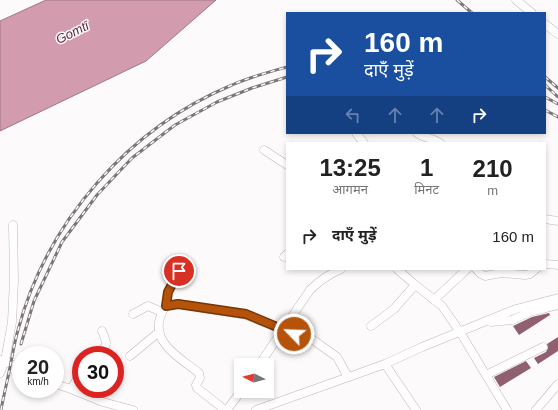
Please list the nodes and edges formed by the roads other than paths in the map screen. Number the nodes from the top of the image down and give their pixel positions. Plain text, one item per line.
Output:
1 (516, 0) edge
2 (531, 12) edge
3 (546, 25) edge
4 (558, 34) edge
5 (357, 134) edge
6 (418, 134) edge
7 (428, 141) edge
8 (363, 142) edge
9 (264, 150) dead end
10 (286, 164) edge
11 (546, 219) edge
12 (558, 221) edge
13 (13, 224) dead end
14 (546, 264) edge
15 (558, 265) edge
16 (335, 270) edge
17 (399, 270) edge
18 (466, 270) edge
19 (477, 270) edge
20 (535, 270) edge
21 (179, 271) dead end
22 (415, 285) junction
23 (558, 298) edge
24 (434, 300) junction
25 (558, 305) edge
26 (164, 309) junction
27 (133, 314) dead end
28 (487, 321) junction
29 (371, 326) dead end
30 (285, 329) junction
31 (102, 331) dead end
32 (159, 332) junction
33 (460, 332) junction
34 (106, 346) edge
35 (543, 347) dead end
36 (130, 356) dead end
37 (264, 358) edge
38 (2, 361) edge
39 (385, 364) junction
40 (12, 366) edge
41 (0, 373) edge
42 (486, 375) junction
43 (348, 377) junction
44 (558, 385) edge
45 (64, 386) edge
46 (71, 388) joint
47 (235, 398) edge
48 (133, 410) edge
49 (226, 410) edge
50 (256, 410) edge
51 (416, 410) edge
52 (508, 410) edge
53 (536, 410) edge

1 - 2 street
3 - 4 street
5 - 8 street
6 - 7 street
9 - 10 street
11 - 12 street
13 - 38 street
14 - 15 street
16 - 30 street
17 - 22 street
18 - 24 street
19 - 20 street
21 - 26 street
22 - 24 street
22 - 29 street
23 - 28 street
24 - 33 street
25 - 28 street
26 - 27 street
26 - 30 street
26 - 32 street
28 - 33 street
30 - 37 street
30 - 43 street
31 - 34 street
32 - 36 street
32 - 49 street
33 - 39 street
33 - 42 street
35 - 42 street
38 - 40 street
38 - 41 street
39 - 43 street
39 - 51 street
42 - 52 street
43 - 50 street
44 - 53 street
45 - 46 street
46 - 48 street
47 - 49 street

